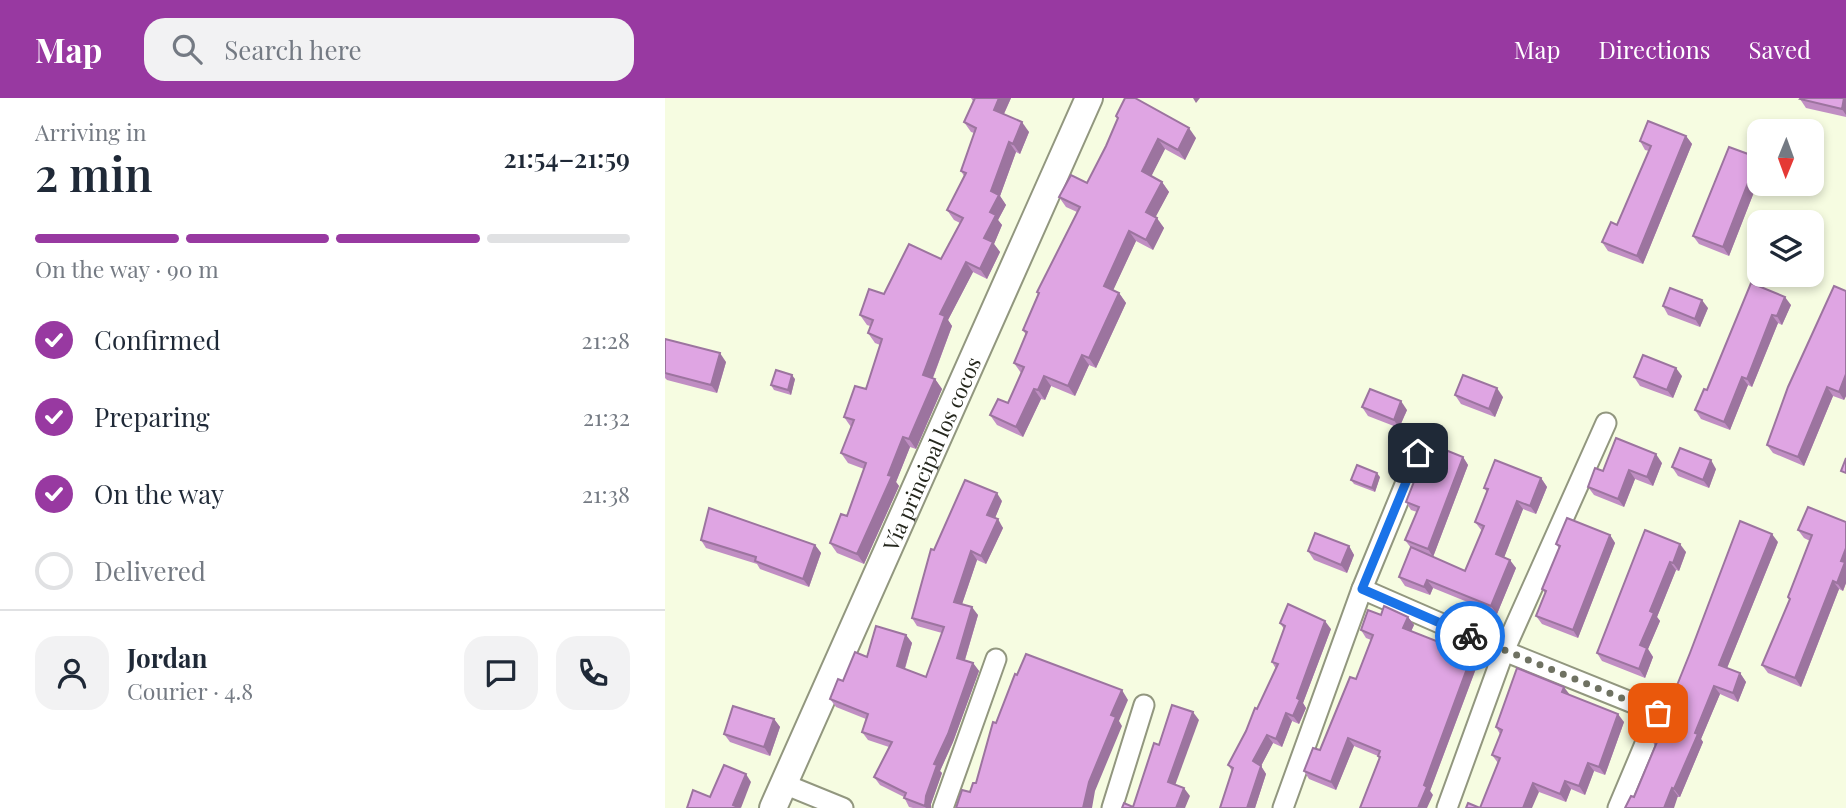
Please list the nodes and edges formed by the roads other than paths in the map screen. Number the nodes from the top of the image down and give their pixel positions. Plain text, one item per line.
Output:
1 (1089, 98) edge
2 (1606, 423) dead end
3 (1418, 453) dead end
4 (1362, 589) junction
5 (1504, 651) junction
6 (996, 659) dead end
7 (1144, 705) dead end
8 (784, 784) junction
9 (773, 808) edge
10 (843, 808) edge
11 (943, 808) edge
12 (1112, 808) edge
13 (1283, 808) edge
14 (1447, 808) edge
15 (1618, 808) edge

1 - 8 street, Vía principal los cocos
2 - 5 street
3 - 4 street
4 - 5 street
4 - 13 street
5 - 14 street
5 - 15 street
6 - 11 street
7 - 12 street
8 - 9 street, Vía principal los cocos
8 - 10 street

